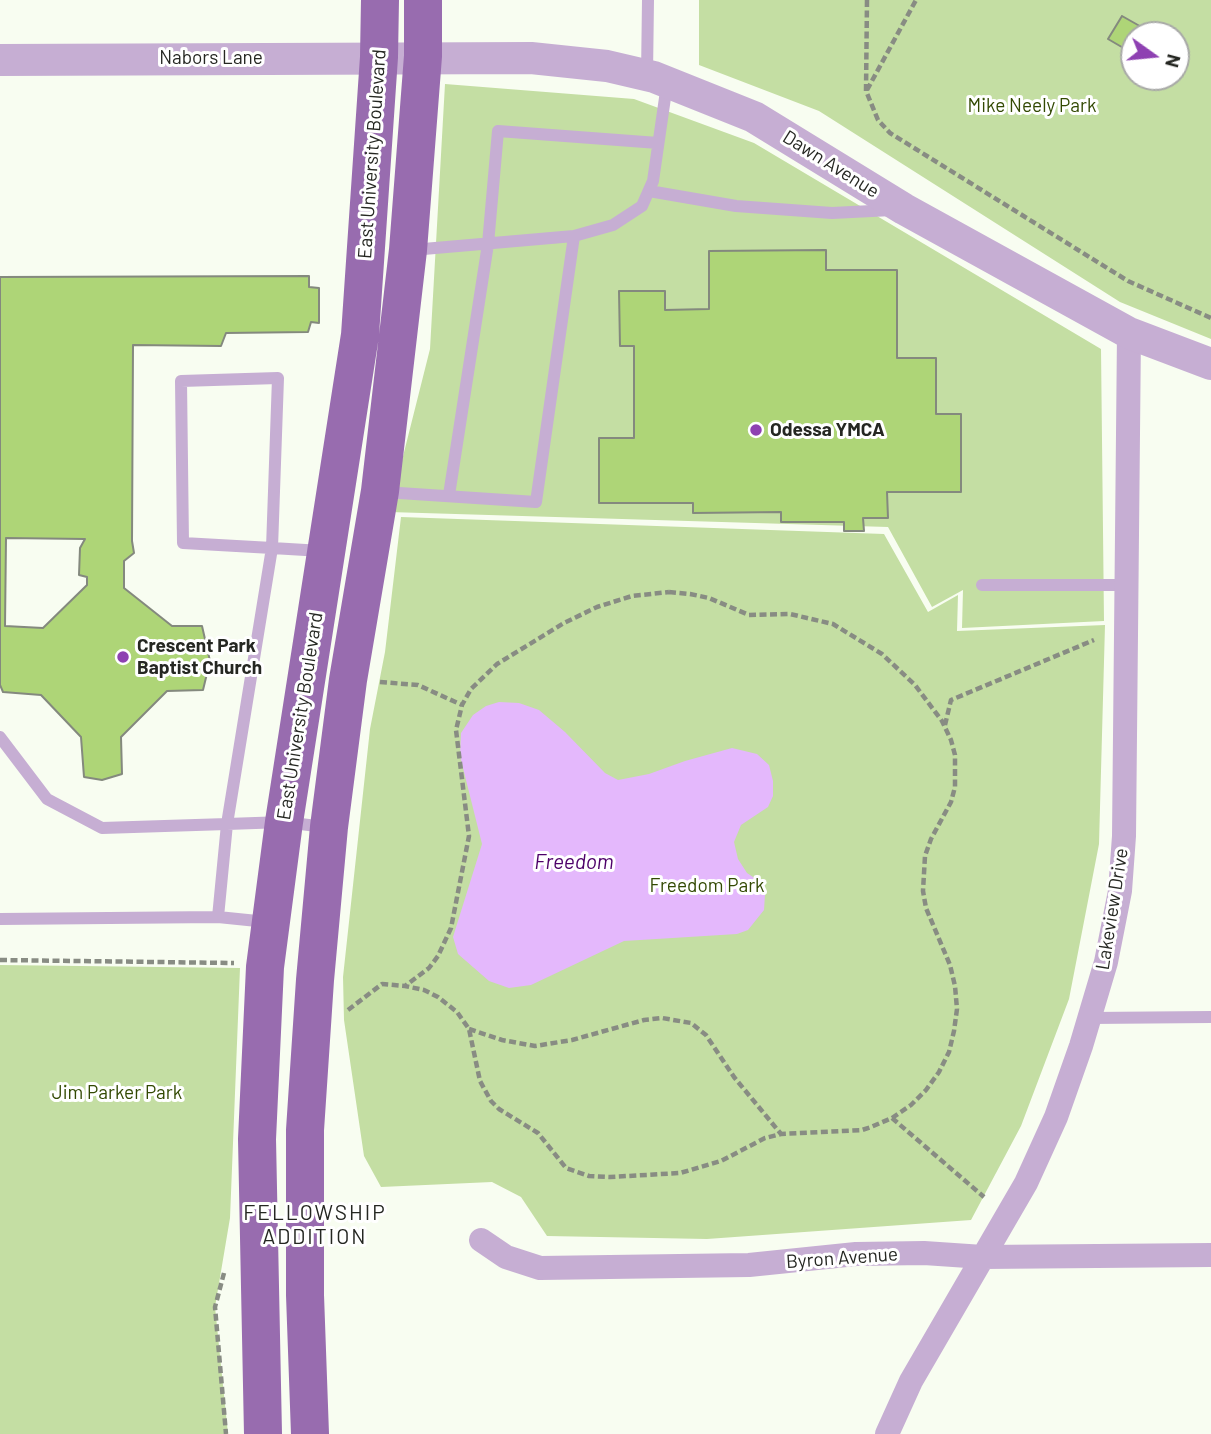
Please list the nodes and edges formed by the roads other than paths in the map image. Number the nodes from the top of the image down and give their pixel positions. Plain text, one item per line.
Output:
1 (380, 0) edge
2 (423, 0) edge
3 (649, 0) edge
4 (379, 57) junction
5 (423, 57) junction
6 (0, 60) edge
7 (657, 79) junction
8 (657, 143) junction
9 (649, 191) junction
10 (904, 209) junction
11 (574, 236) junction
12 (488, 244) junction
13 (408, 250) junction
14 (1129, 333) junction
15 (1211, 364) edge
16 (380, 491) junction
17 (449, 495) junction
18 (272, 548) junction
19 (326, 551) junction
20 (982, 585) dead end
21 (1126, 586) junction
22 (0, 737) edge
23 (284, 822) junction
24 (227, 824) junction
25 (329, 827) junction
26 (218, 917) junction
27 (0, 919) edge
28 (271, 922) junction
29 (1211, 1017) edge
30 (1090, 1018) junction
31 (481, 1240) dead end
32 (1211, 1255) edge
33 (983, 1257) junction
34 (263, 1434) edge
35 (310, 1434) edge
36 (887, 1434) edge

1 - 4 main road, East University Boulevard
2 - 5 main road
3 - 7 lane
4 - 5 street, Nabors Lane
4 - 6 street, Nabors Lane
4 - 19 main road, East University Boulevard
5 - 7 street, Dawn Avenue
5 - 13 main road
7 - 8 lane
7 - 10 street, Dawn Avenue
8 - 9 lane
8 - 12 lane
9 - 10 lane
9 - 11 lane
10 - 14 street, Dawn Avenue
11 - 12 lane
11 - 17 lane
12 - 13 lane
12 - 17 lane
13 - 16 main road
14 - 15 street, Dawn Avenue
14 - 21 street, Lakeview Drive
16 - 17 lane
16 - 25 main road
18 - 18 lane
18 - 19 lane
18 - 24 lane
19 - 23 main road, East University Boulevard
20 - 21 lane
21 - 30 street, Lakeview Drive
22 - 24 lane
23 - 24 lane
23 - 25 lane
23 - 28 main road, East University Boulevard
24 - 26 lane
25 - 35 main road
26 - 27 lane
26 - 28 lane
28 - 34 main road, East University Boulevard
29 - 30 lane
30 - 33 street, Lakeview Drive
31 - 33 street, Byron Avenue
32 - 33 street, Byron Avenue
33 - 36 street, Lakeview Drive

